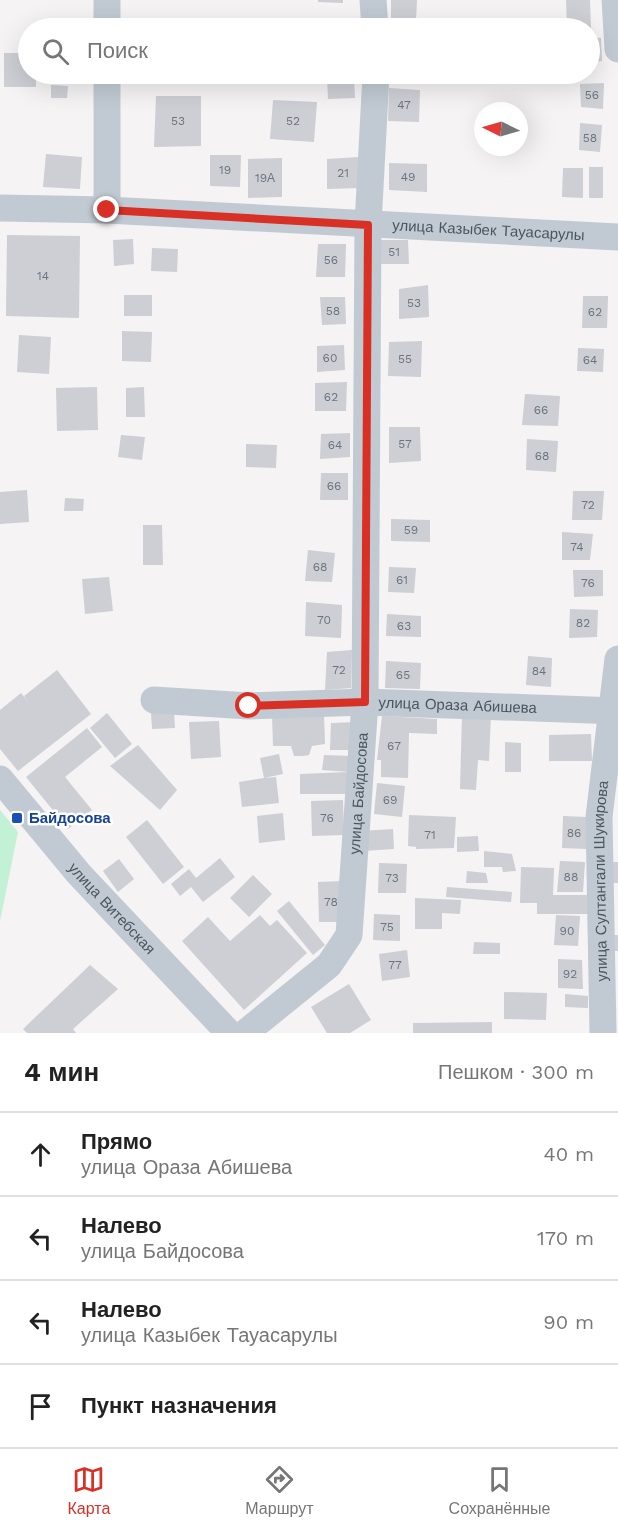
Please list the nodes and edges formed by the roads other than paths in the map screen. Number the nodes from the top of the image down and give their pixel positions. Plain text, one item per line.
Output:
1 (107, 0) edge
2 (373, 0) edge
3 (615, 0) edge
4 (107, 18) edge
5 (374, 18) edge
6 (618, 50) edge
7 (107, 84) edge
8 (375, 84) edge
9 (0, 208) edge
10 (107, 210) junction
11 (368, 225) junction
12 (618, 237) edge
13 (618, 659) edge
14 (154, 700) dead end
15 (365, 702) junction
16 (615, 711) edge
17 (0, 779) edge
18 (229, 1033) edge
19 (245, 1033) edge
20 (603, 1033) edge

1 - 4 street
2 - 5 street
3 - 6 street
7 - 10 street
8 - 11 street, улица Байдосова
9 - 10 street, улица Казыбек Тауасарулы
10 - 11 street, улица Казыбек Тауасарулы
11 - 12 street, улица Казыбек Тауасарулы
11 - 15 street, улица Байдосова
13 - 16 street, улица Султангали Шукирова
14 - 15 street, улица Ораза Абишева
15 - 16 street, улица Ораза Абишева
15 - 19 street, улица Байдосова
16 - 20 street, улица Султангали Шукирова
17 - 18 street, улица Витебская

